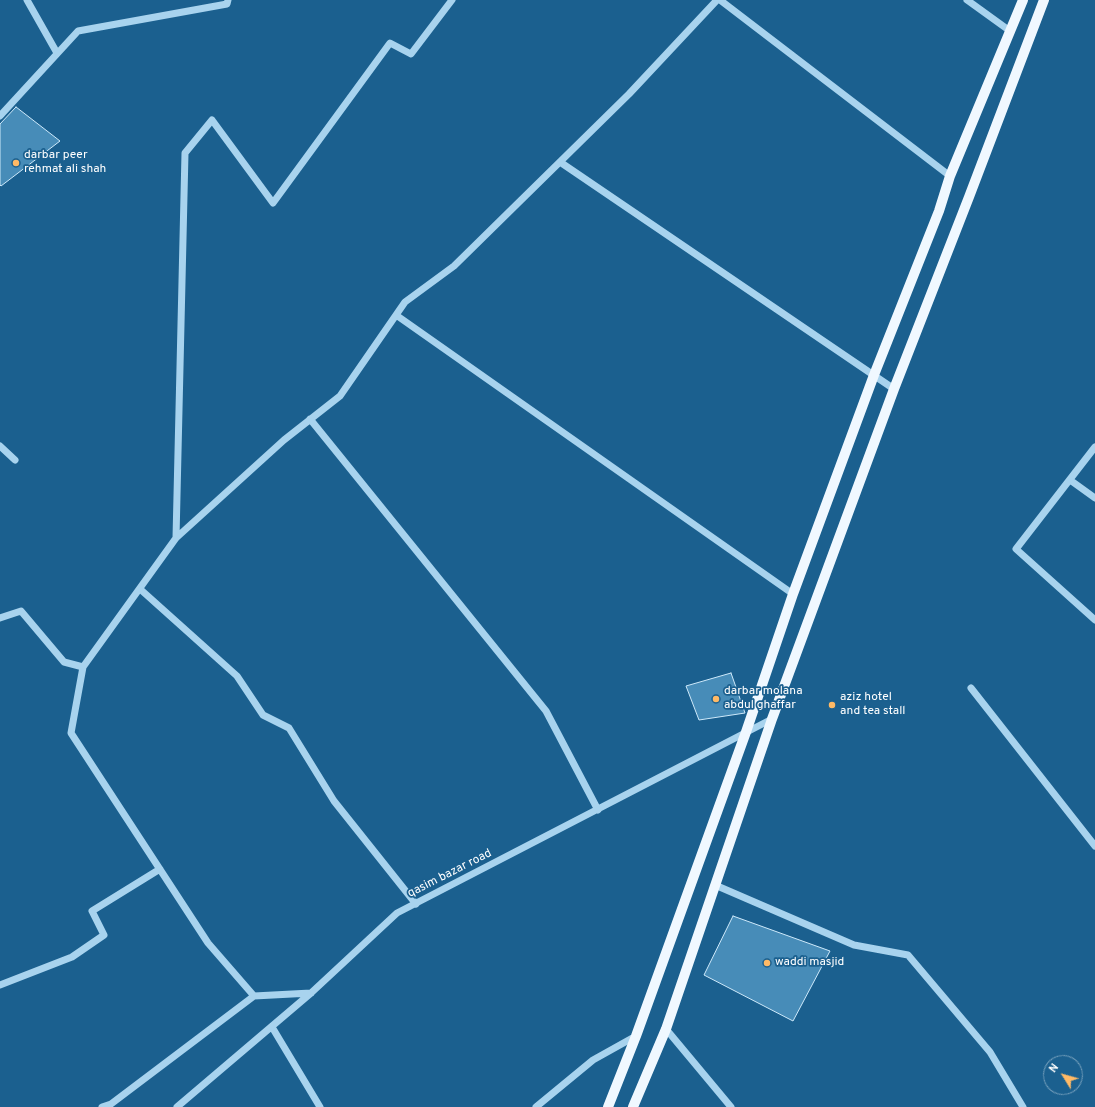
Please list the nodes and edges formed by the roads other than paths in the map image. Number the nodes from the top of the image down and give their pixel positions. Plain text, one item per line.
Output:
1 (27, 0) edge
2 (228, 0) edge
3 (452, 0) edge
4 (717, 0) edge
5 (720, 0) edge
6 (967, 0) edge
7 (1023, 0) edge
8 (1044, 0) edge
9 (1010, 30) junction
10 (57, 53) junction
11 (0, 116) edge
12 (560, 162) junction
13 (950, 176) junction
14 (396, 315) junction
15 (874, 375) junction
16 (894, 388) junction
17 (310, 419) junction
18 (0, 446) edge
19 (1095, 447) edge
20 (15, 460) dead end
21 (1070, 480) junction
22 (1095, 498) edge
23 (176, 538) junction
24 (140, 589) junction
25 (793, 594) junction
26 (0, 618) edge
27 (1095, 620) edge
28 (83, 667) junction
29 (971, 688) dead end
30 (772, 719) junction
31 (746, 732) junction
32 (598, 810) junction
33 (1095, 846) edge
34 (160, 869) junction
35 (715, 885) junction
36 (416, 904) junction
37 (0, 985) edge
38 (311, 993) junction
39 (254, 996) junction
40 (272, 1027) junction
41 (666, 1029) junction
42 (636, 1036) junction
43 (102, 1107) edge
44 (177, 1107) edge
45 (320, 1107) edge
46 (536, 1107) edge
47 (608, 1107) edge
48 (633, 1107) edge
49 (731, 1107) edge
50 (1023, 1107) edge

1 - 10 street
2 - 10 street
3 - 23 street
4 - 12 street
5 - 13 street
6 - 9 street
7 - 9 main road
8 - 16 main road
9 - 13 main road
10 - 11 street
12 - 14 street
12 - 15 street
13 - 15 main road
14 - 17 street
14 - 25 street
15 - 16 street
15 - 25 main road
16 - 30 main road
17 - 23 street
17 - 32 street
18 - 20 street
19 - 21 street
21 - 22 street
21 - 27 street
23 - 24 street
24 - 28 street
24 - 36 street
25 - 31 main road
26 - 28 street
28 - 34 street
29 - 33 street
30 - 31 street, qasim bazar road
30 - 35 main road
31 - 32 street, qasim bazar road
31 - 42 main road
32 - 36 street, qasim bazar road
34 - 37 street
34 - 39 street
35 - 41 main road
35 - 50 street
36 - 38 street, qasim bazar road
38 - 39 street
38 - 40 street, qasim bazar road
39 - 43 street
40 - 44 street, qasim bazar road
40 - 45 street
41 - 48 main road
41 - 49 street
42 - 46 street
42 - 47 main road

